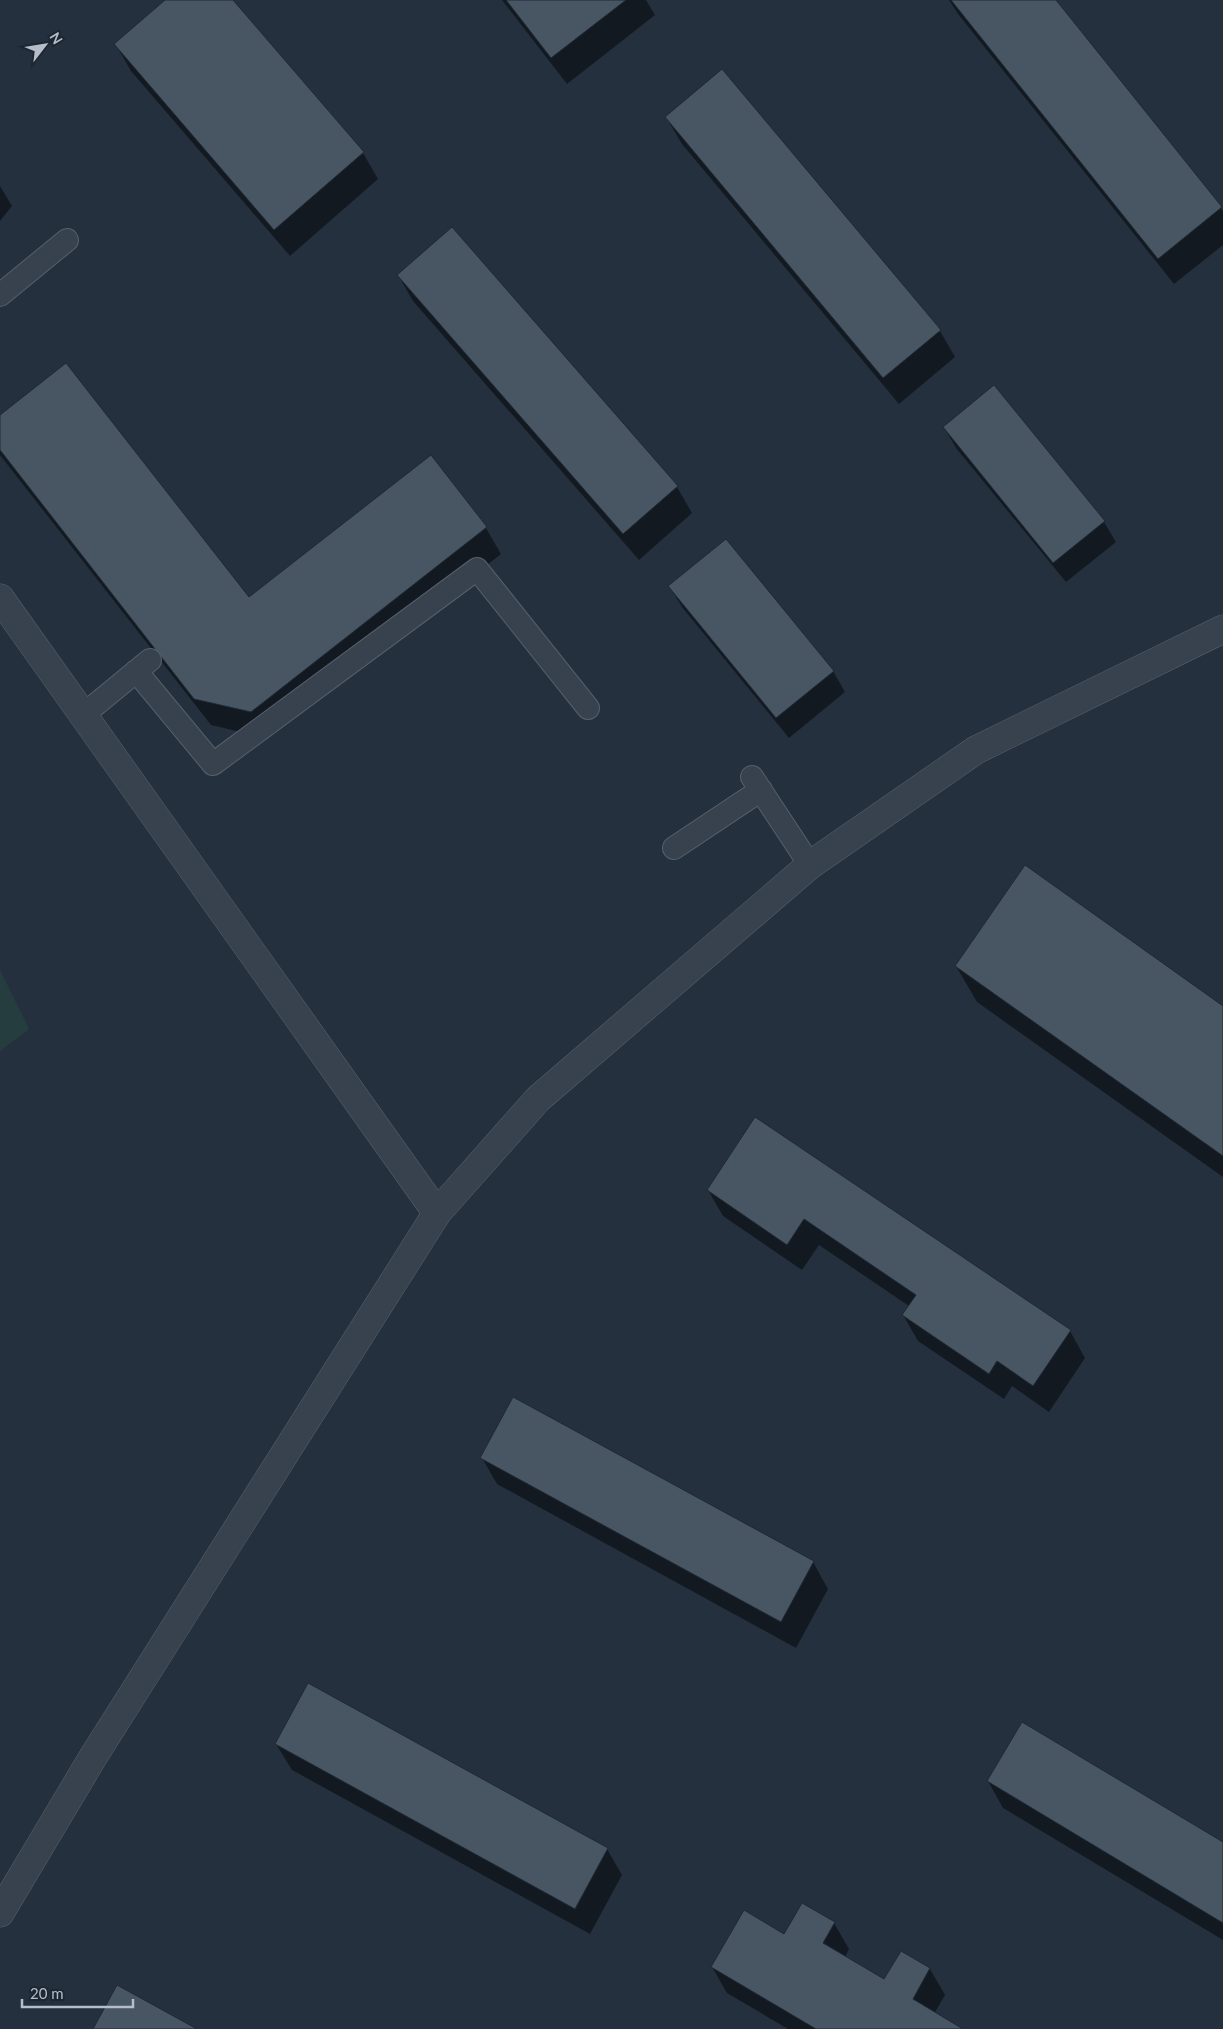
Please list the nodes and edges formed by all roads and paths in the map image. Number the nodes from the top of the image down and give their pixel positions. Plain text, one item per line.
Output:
1 (67, 240) dead end
2 (0, 295) edge
3 (0, 598) edge
4 (1223, 628) edge
5 (588, 708) dead end
6 (83, 715) junction
7 (674, 848) dead end
8 (810, 865) junction
9 (437, 1213) junction
10 (0, 1913) edge

1 - 2 lane
3 - 6 street
4 - 8 street
5 - 6 lane
6 - 9 street
7 - 8 lane
8 - 9 street
9 - 10 street

